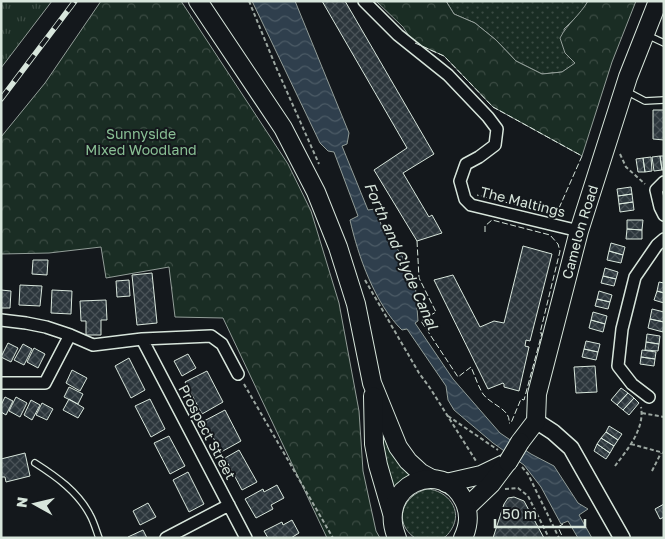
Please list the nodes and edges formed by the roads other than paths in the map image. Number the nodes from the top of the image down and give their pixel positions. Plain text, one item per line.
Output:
1 (198, 1) edge
2 (364, 1) edge
3 (658, 1) edge
4 (645, 34) junction
5 (664, 43) edge
6 (624, 90) junction
7 (664, 100) edge
8 (660, 186) edge
9 (664, 215) edge
10 (579, 231) junction
11 (664, 239) edge
12 (1, 320) edge
13 (70, 334) junction
14 (142, 339) junction
15 (238, 374) road end
16 (1, 383) edge
17 (372, 383) junction
18 (649, 397) dead end
19 (536, 421) junction
20 (35, 463) dead end
21 (486, 479) junction
22 (439, 481) junction
23 (229, 505) junction
24 (467, 507) junction
25 (392, 513) junction
26 (169, 537) edge
27 (99, 538) edge
28 (246, 538) edge
29 (397, 538) edge
30 (463, 538) edge
31 (622, 538) edge

1 - 17 main road
2 - 10 street, The Maltings
3 - 4 main road, Camelon Road
4 - 5 lane
4 - 6 main road, Camelon Road
6 - 7 lane
6 - 10 main road, Camelon Road
8 - 9 street
10 - 19 main road, Camelon Road
11 - 18 street
12 - 13 street
13 - 14 street
13 - 16 street
14 - 15 street
14 - 23 street, Prospect Street
17 - 22 main road
17 - 25 main road
19 - 21 main road, bridge
19 - 31 main road
20 - 27 lane
21 - 22 main road
21 - 24 main road
22 - 24 main road
22 - 25 main road
23 - 26 street
23 - 28 street, Prospect Street
24 - 30 main road
25 - 29 main road

